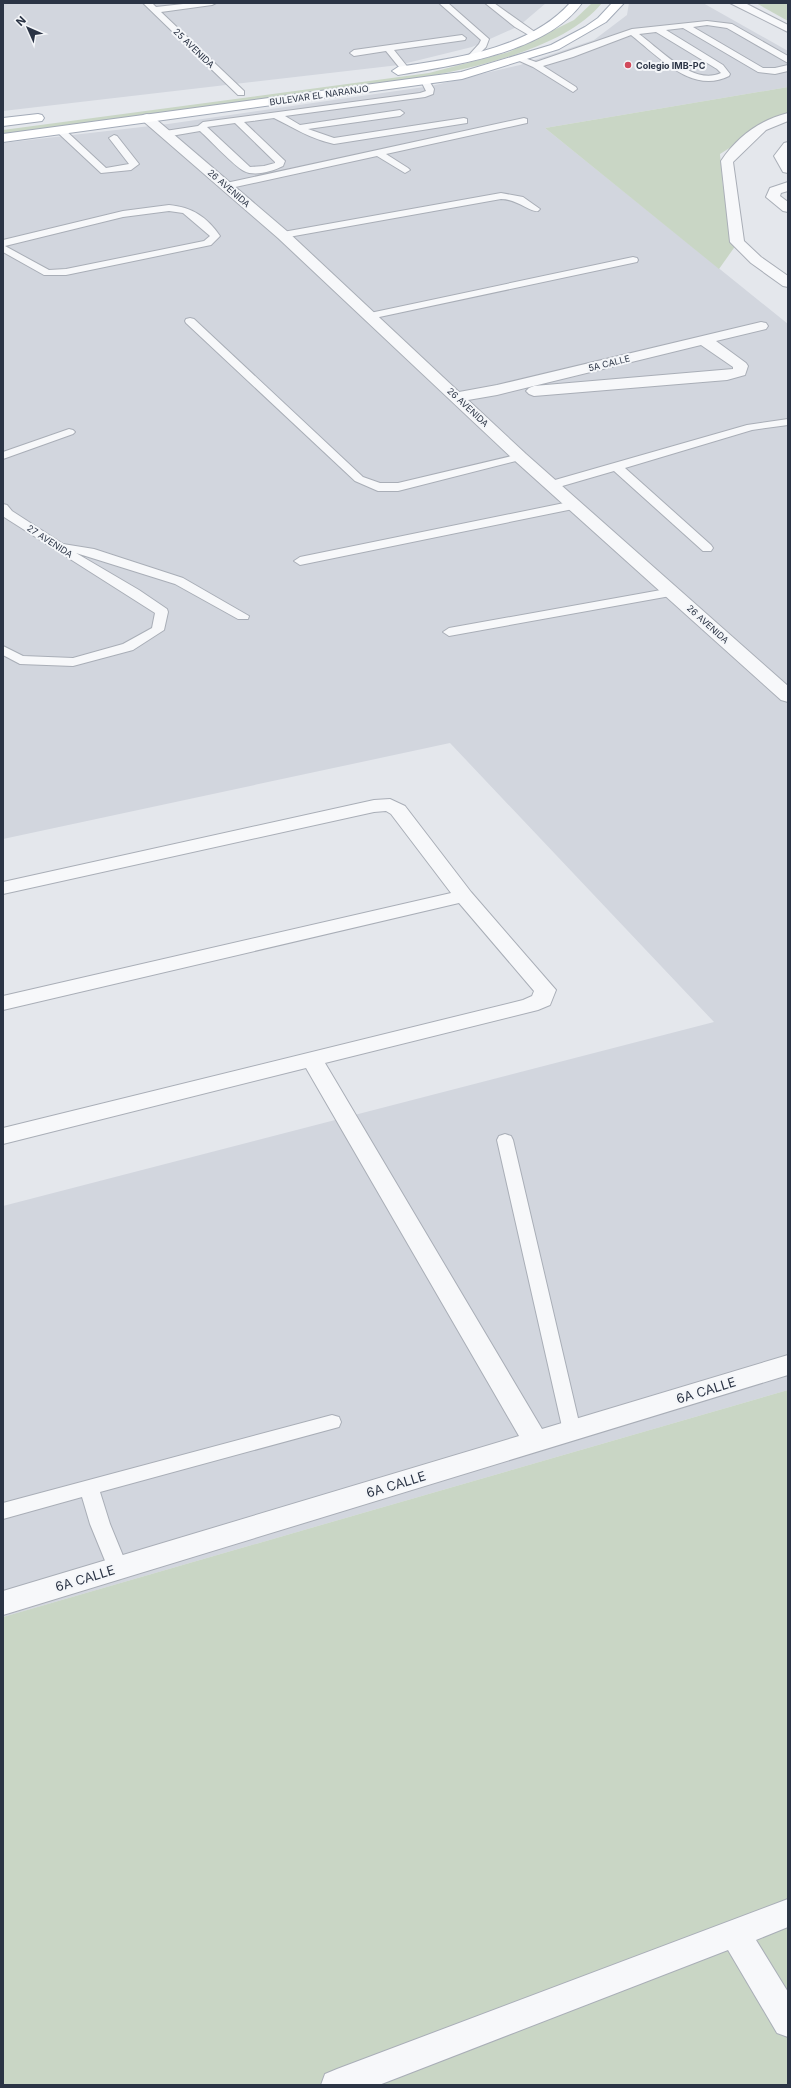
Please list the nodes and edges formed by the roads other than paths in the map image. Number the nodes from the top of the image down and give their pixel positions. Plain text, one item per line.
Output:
1 (147, 3) edge
2 (212, 3) edge
3 (443, 3) edge
4 (489, 3) edge
5 (576, 3) edge
6 (618, 3) edge
7 (736, 3) edge
8 (155, 10) junction
9 (685, 26) junction
10 (658, 29) junction
11 (788, 29) edge
12 (632, 32) junction
13 (535, 35) junction
14 (462, 38) dead end
15 (389, 50) junction
16 (354, 53) dead end
17 (473, 56) junction
18 (519, 58) junction
19 (788, 60) edge
20 (536, 65) junction
21 (788, 68) edge
22 (406, 70) junction
23 (383, 73) dead end
24 (425, 81) junction
25 (573, 89) dead end
26 (245, 92) joint
27 (226, 94) dead end
28 (256, 104) junction
29 (400, 113) dead end
30 (49, 116) dead end
31 (277, 116) junction
32 (788, 117) edge
33 (147, 118) junction
34 (237, 120) junction
35 (464, 121) dead end
36 (524, 121) dead end
37 (3, 122) edge
38 (202, 128) junction
39 (296, 128) junction
40 (60, 130) junction
41 (166, 134) junction
42 (3, 138) edge
43 (114, 138) dead end
44 (788, 146) edge
45 (379, 153) junction
46 (788, 169) edge
47 (405, 170) dead end
48 (226, 186) junction
49 (788, 186) edge
50 (788, 208) edge
51 (535, 209) dead end
52 (283, 235) junction
53 (3, 243) edge
54 (3, 248) edge
55 (632, 260) dead end
56 (788, 282) edge
57 (370, 316) junction
58 (190, 321) dead end
59 (761, 326) dead end
60 (704, 340) junction
61 (497, 390) junction
62 (458, 397) junction
63 (788, 422) edge
64 (69, 432) dead end
65 (3, 456) edge
66 (520, 457) junction
67 (616, 466) junction
68 (552, 484) junction
69 (574, 505) junction
70 (3, 508) edge
71 (56, 545) junction
72 (707, 548) dead end
73 (300, 561) dead end
74 (672, 592) junction
75 (243, 616) dead end
76 (449, 632) dead end
77 (3, 650) edge
78 (788, 696) edge
79 (3, 888) edge
80 (464, 896) junction
81 (3, 1003) edge
82 (312, 1060) junction
83 (3, 1136) edge
84 (505, 1140) dead end
85 (788, 1365) edge
86 (332, 1422) dead end
87 (572, 1431) junction
88 (536, 1442) junction
89 (88, 1489) junction
90 (3, 1511) edge
91 (118, 1568) junction
92 (3, 1603) edge
93 (788, 1913) edge
94 (735, 1933) junction
95 (788, 2022) edge
96 (337, 2085) edge

1 - 8 lane, 25 AVENIDA
2 - 8 lane
3 - 17 lane
4 - 13 lane
5 - 13 main road
6 - 18 main road, BULEVAR EL NARANJO
7 - 11 street
8 - 26 lane, 25 AVENIDA
9 - 10 lane
9 - 19 lane
9 - 21 lane
10 - 12 lane
10 - 12 lane
12 - 20 lane
13 - 17 main road
14 - 15 lane
15 - 16 lane
15 - 22 lane
17 - 22 main road
18 - 20 lane
18 - 24 main road, BULEVAR EL NARANJO
20 - 25 lane
22 - 23 main road
24 - 28 main road, BULEVAR EL NARANJO
24 - 31 lane
26 - 27 main road
28 - 31 lane
28 - 33 main road, BULEVAR EL NARANJO
29 - 39 lane
30 - 37 main road
31 - 34 lane
31 - 39 lane
32 - 56 street
33 - 40 main road, BULEVAR EL NARANJO
33 - 41 street, 26 AVENIDA
34 - 38 lane
34 - 38 lane
35 - 39 lane
36 - 45 lane
38 - 41 lane
40 - 42 main road, BULEVAR EL NARANJO
40 - 43 lane
41 - 48 street, 26 AVENIDA
44 - 46 street
45 - 47 lane
45 - 48 lane
48 - 52 street, 26 AVENIDA
49 - 50 street
51 - 52 lane
52 - 57 street, 26 AVENIDA
53 - 54 lane
55 - 57 lane
57 - 62 street, 26 AVENIDA
58 - 66 lane
59 - 60 street, 5A CALLE
60 - 61 street, 5A CALLE
60 - 61 street
61 - 62 street, 5A CALLE
62 - 66 street, 26 AVENIDA
63 - 67 lane
64 - 65 lane
66 - 68 street, 26 AVENIDA
67 - 68 lane
67 - 72 lane
68 - 69 street, 26 AVENIDA
69 - 73 lane
69 - 74 street, 26 AVENIDA
70 - 71 lane, 27 AVENIDA
71 - 75 lane
71 - 77 lane, 27 AVENIDA
74 - 76 lane
74 - 78 street, 26 AVENIDA
79 - 80 street
80 - 81 street
80 - 82 street
82 - 83 street
82 - 88 street
84 - 87 lane
85 - 87 street, 6A CALLE
86 - 89 lane
87 - 88 street, 6A CALLE
88 - 91 street, 6A CALLE
89 - 90 lane
89 - 91 lane
91 - 92 street, 6A CALLE
93 - 94 street
94 - 95 street
94 - 96 street

